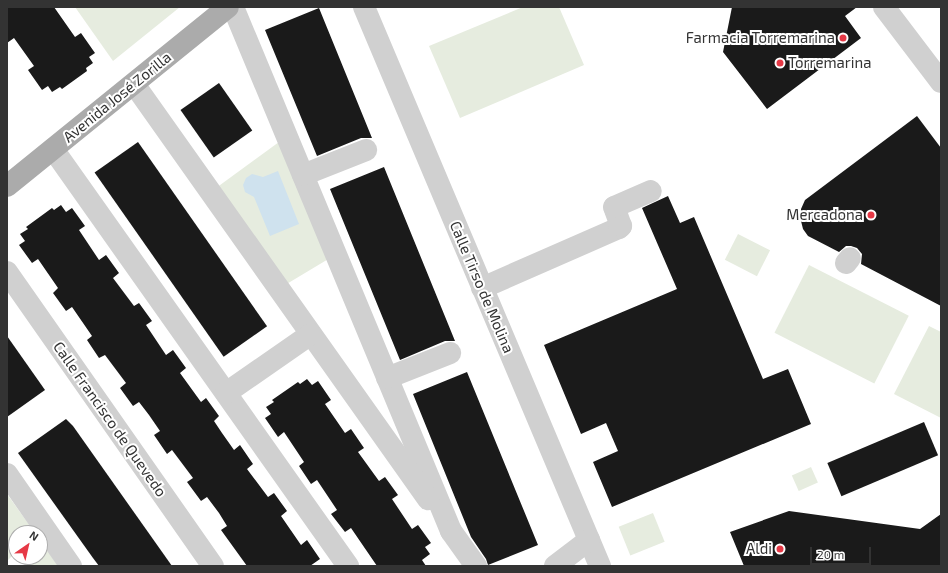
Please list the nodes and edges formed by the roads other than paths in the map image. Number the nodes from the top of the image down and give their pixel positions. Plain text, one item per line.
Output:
1 (228, 7) edge
2 (233, 7) edge
3 (364, 7) edge
4 (891, 10) edge
5 (941, 82) edge
6 (134, 84) junction
7 (53, 149) junction
8 (366, 150) dead end
9 (303, 175) junction
10 (7, 186) edge
11 (651, 191) dead end
12 (7, 272) edge
13 (482, 288) junction
14 (311, 334) junction
15 (450, 353) dead end
16 (387, 378) junction
17 (226, 393) junction
18 (7, 474) edge
19 (451, 530) junction
20 (589, 540) junction
21 (71, 566) edge
22 (213, 566) edge
23 (348, 566) edge
24 (476, 566) edge
25 (555, 566) edge
26 (600, 566) edge

1 - 6 main road, Avenida José Zorilla
2 - 9 street
3 - 13 street, Calle Tirso de Molina
4 - 5 street
6 - 7 main road, Avenida José Zorilla
6 - 14 street
7 - 10 main road, Avenida José Zorilla
7 - 17 street
8 - 9 street
9 - 16 street
11 - 13 street
12 - 22 street, Calle Francisco de Quevedo
13 - 20 street, Calle Tirso de Molina
14 - 17 street
14 - 19 street
15 - 16 street
16 - 19 street
17 - 23 street
18 - 21 street
19 - 24 street
20 - 25 street
20 - 26 street, Calle Tirso de Molina

